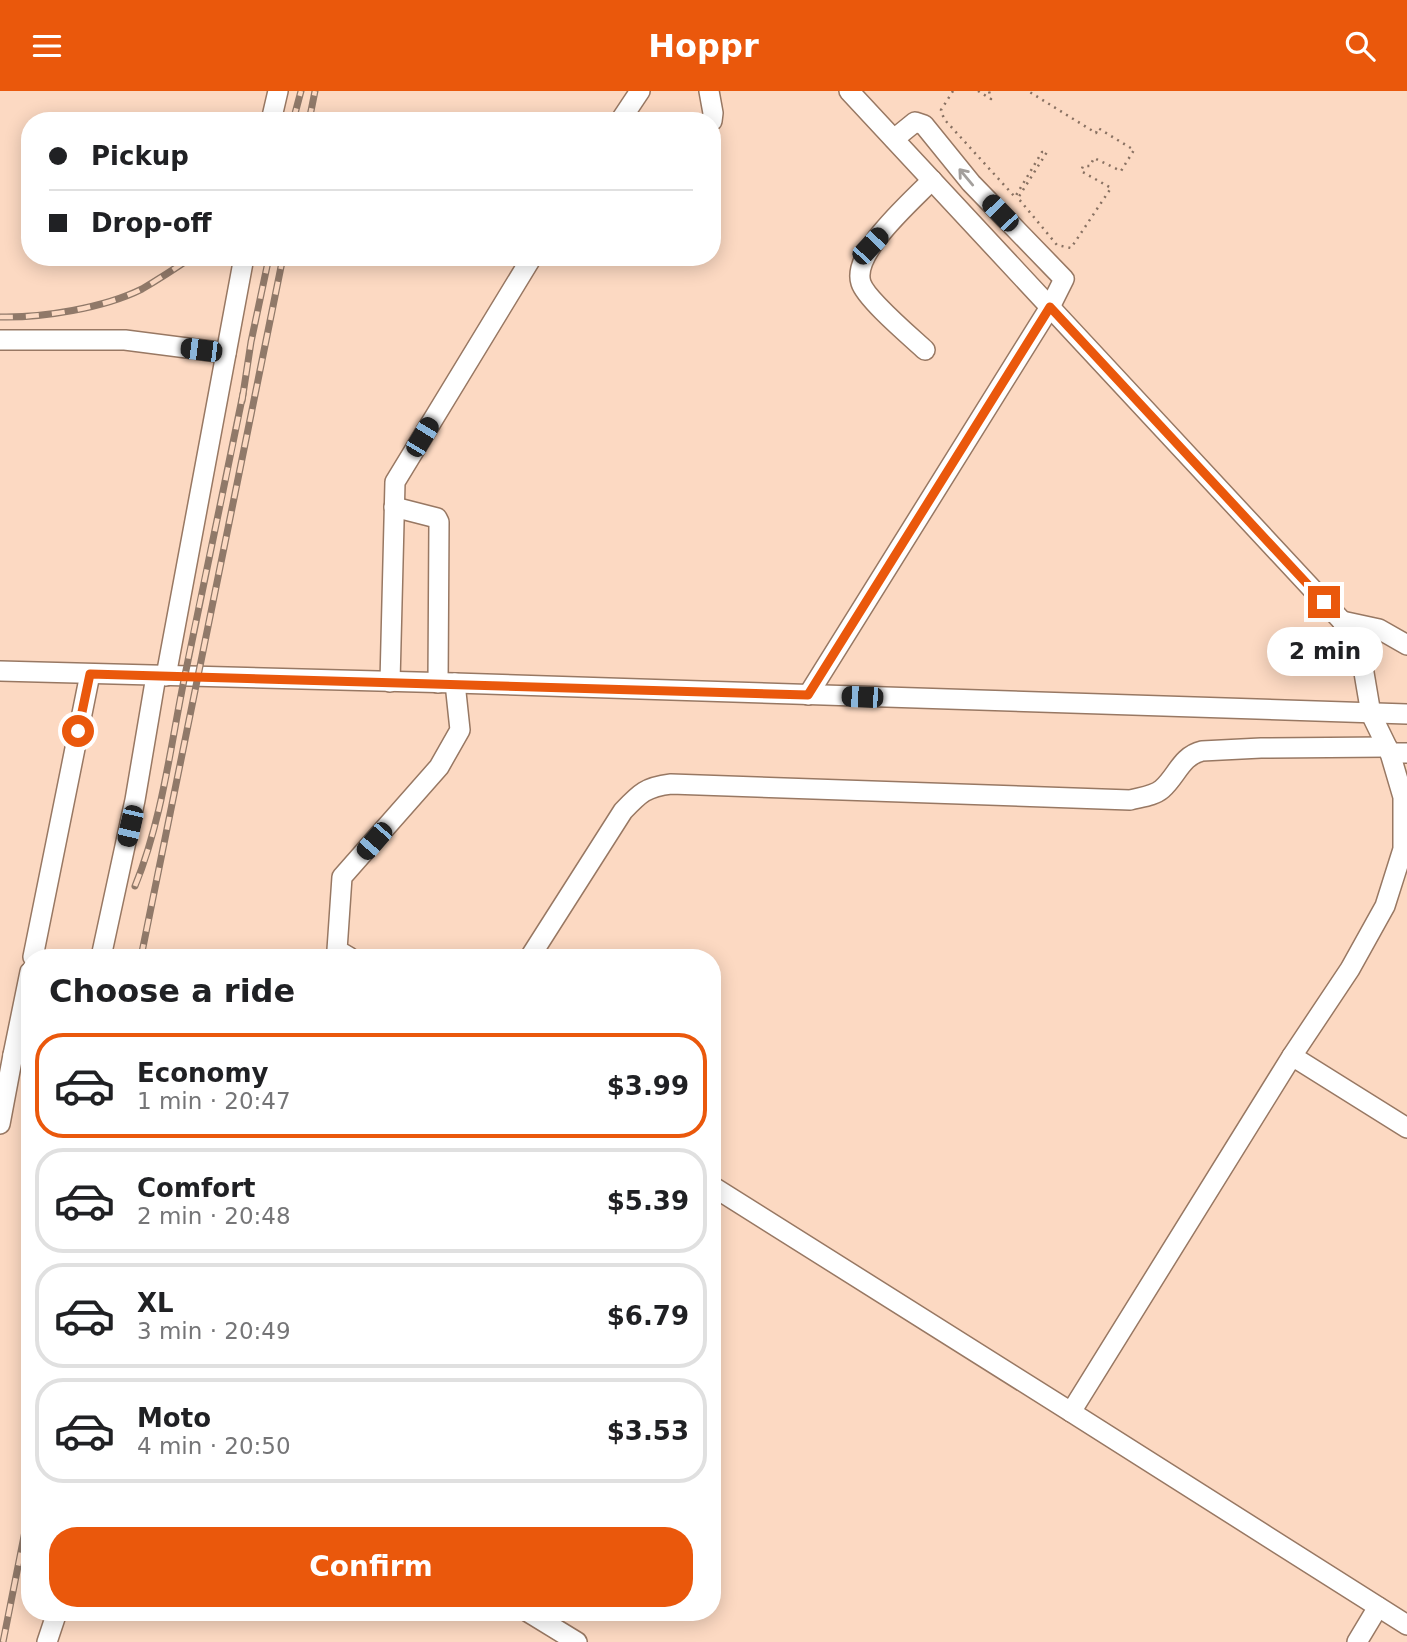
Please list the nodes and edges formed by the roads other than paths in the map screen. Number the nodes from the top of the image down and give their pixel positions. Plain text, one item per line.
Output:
1 (278, 91) edge
2 (640, 91) edge
3 (709, 91) edge
4 (849, 91) edge
5 (273, 112) edge
6 (626, 112) edge
7 (713, 112) edge
8 (894, 139) junction
9 (932, 180) junction
10 (242, 266) edge
11 (527, 266) edge
12 (1050, 307) junction
13 (0, 340) edge
14 (925, 351) dead end
15 (226, 353) junction
16 (394, 507) junction
17 (1342, 621) junction
18 (1407, 645) edge
19 (0, 671) edge
20 (90, 674) junction
21 (161, 676) junction
22 (390, 682) junction
23 (447, 683) junction
24 (808, 695) junction
25 (1371, 714) junction
26 (1407, 714) edge
27 (1395, 751) edge
28 (35, 949) edge
29 (103, 949) edge
30 (337, 949) edge
31 (535, 949) edge
32 (21, 1054) edge
33 (1292, 1056) junction
34 (0, 1124) edge
35 (1407, 1128) edge
36 (721, 1192) edge
37 (1071, 1412) junction
38 (1378, 1607) junction
39 (54, 1621) edge
40 (543, 1621) edge
41 (1407, 1625) edge
42 (47, 1642) edge
43 (577, 1642) edge
44 (1357, 1642) edge

1 - 5 lane
2 - 6 lane
3 - 7 lane
4 - 8 lane
8 - 9 lane
12 -> 8 lane
9 - 12 lane
9 - 14 lane
10 - 15 lane
11 - 16 lane
12 - 17 lane
12 - 24 lane
13 - 15 lane
15 - 21 lane
16 - 22 lane
16 - 23 lane
17 - 18 lane
17 - 25 lane
19 - 20 lane
20 - 21 lane
20 - 28 lane
21 - 22 lane
21 - 29 lane
22 - 23 lane
23 - 24 lane
23 - 30 lane
24 - 25 lane
25 - 26 lane
25 - 27 lane
27 - 31 lane
27 - 33 lane
32 - 34 lane
33 - 35 lane
33 - 37 lane
36 - 37 lane
37 - 38 lane
38 - 41 lane
38 - 44 lane
39 - 42 lane
40 - 43 lane

